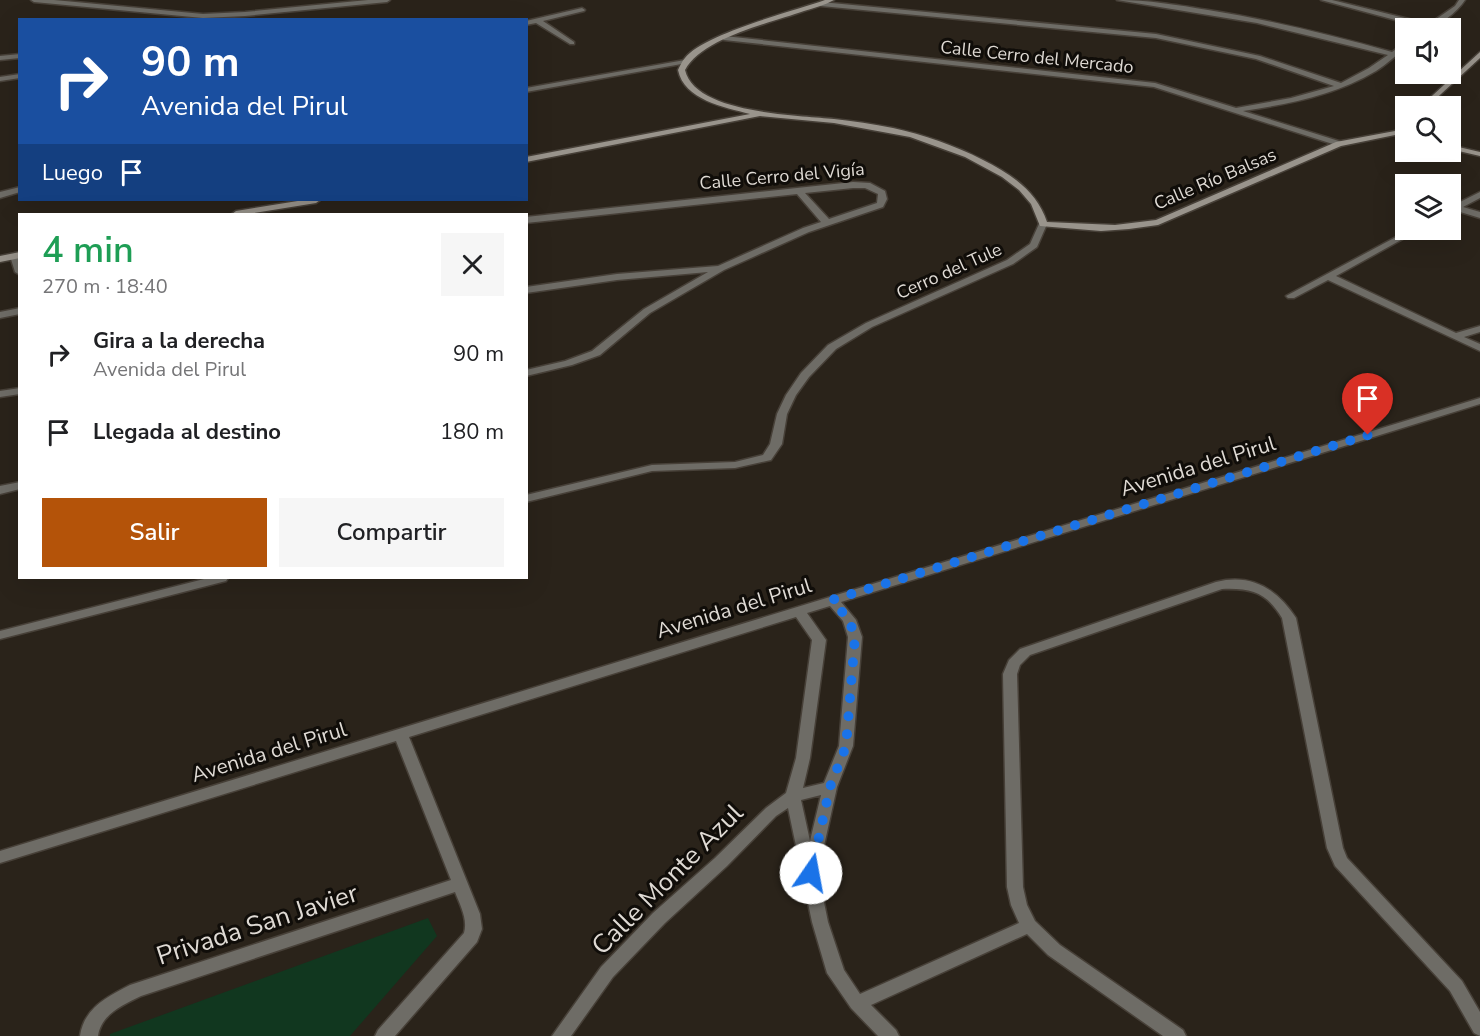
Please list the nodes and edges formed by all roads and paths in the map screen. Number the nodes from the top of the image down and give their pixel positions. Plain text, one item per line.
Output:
1 (34, 0) edge
2 (387, 0) edge
3 (831, 0) edge
4 (1120, 0) edge
5 (1324, 0) edge
6 (1462, 0) edge
7 (341, 2) edge
8 (821, 4) junction
9 (582, 9) dead end
10 (187, 17) edge
11 (246, 17) edge
12 (1442, 18) edge
13 (1395, 19) edge
14 (538, 21) junction
15 (528, 23) edge
16 (724, 38) junction
17 (572, 43) dead end
18 (1395, 52) edge
19 (1392, 54) junction
20 (1480, 54) edge
21 (18, 56) edge
22 (0, 58) edge
23 (685, 62) junction
24 (18, 76) edge
25 (0, 79) edge
26 (1342, 86) junction
27 (528, 90) edge
28 (1435, 96) edge
29 (1235, 109) junction
30 (761, 114) junction
31 (1395, 133) edge
32 (1339, 144) junction
33 (1461, 150) edge
34 (1480, 154) edge
35 (528, 160) edge
36 (18, 190) edge
37 (799, 191) junction
38 (0, 195) edge
39 (1480, 195) edge
40 (310, 201) edge
41 (1461, 205) edge
42 (1461, 211) edge
43 (242, 213) edge
44 (1480, 215) edge
45 (528, 220) edge
46 (826, 222) junction
47 (1043, 224) junction
48 (1396, 240) edge
49 (17, 256) edge
50 (0, 259) edge
51 (720, 268) junction
52 (1329, 276) junction
53 (528, 290) edge
54 (1291, 296) dead end
55 (18, 311) edge
56 (0, 315) edge
57 (1480, 329) edge
58 (1455, 336) junction
59 (1480, 348) edge
60 (528, 373) edge
61 (18, 391) edge
62 (0, 394) edge
63 (1480, 401) edge
64 (18, 485) edge
65 (0, 489) edge
66 (528, 499) edge
67 (218, 579) edge
68 (832, 600) junction
69 (798, 610) junction
70 (0, 635) edge
71 (400, 733) junction
72 (830, 787) junction
73 (793, 796) junction
74 (0, 857) edge
75 (811, 873) junction
76 (459, 884) junction
77 (1029, 926) junction
78 (857, 1003) junction
79 (1480, 1028) edge
80 (89, 1036) edge
81 (384, 1036) edge
82 (561, 1036) edge
83 (890, 1036) edge
84 (1177, 1036) edge

1 - 10 street
2 - 7 street
3 - 8 street
4 - 19 street
5 - 13 street
6 - 12 street
7 - 11 street
8 - 16 street
8 - 26 street
9 - 14 street
10 - 11 street
14 - 15 street
14 - 17 street
16 - 23 street
16 - 29 street, Calle Cerro del Mercado
18 - 19 street
19 - 26 street
20 - 28 street
21 - 22 street
23 - 27 street
23 - 30 street
24 - 25 street
26 - 29 street
29 - 32 street, Calle Cerro del Mercado
30 - 35 street
30 - 47 street
31 - 32 street, Calle Río Balsas
32 - 47 street, Calle Río Balsas
33 - 34 street
36 - 38 street
37 - 45 street, Calle Cerro del Vigía
37 - 46 street
37 - 46 street, Calle Cerro del Vigía
39 - 41 street
40 - 43 street
42 - 44 street
46 - 51 street, Calle Cerro del Vigía
47 - 66 street, Cerro del Tule
48 - 52 street
49 - 50 street
51 - 53 street
51 - 60 street, Calle Cerro del Vigía
52 - 54 street
52 - 58 street
55 - 56 street
57 - 58 street
58 - 59 street
61 - 62 street
63 - 68 street, Avenida del Pirul
64 - 65 street
67 - 70 street
68 - 69 street, Avenida del Pirul
68 - 72 street
69 - 71 street, Avenida del Pirul
69 - 73 street
71 - 74 street, Avenida del Pirul
71 - 76 street
72 - 73 street, Calle Monte Azul
72 - 75 street
73 - 75 street
73 - 82 street, Calle Monte Azul
75 - 78 street
76 - 80 street, Privada San Javier
76 - 81 street
77 - 78 street
77 - 79 street
77 - 84 street
78 - 83 street

